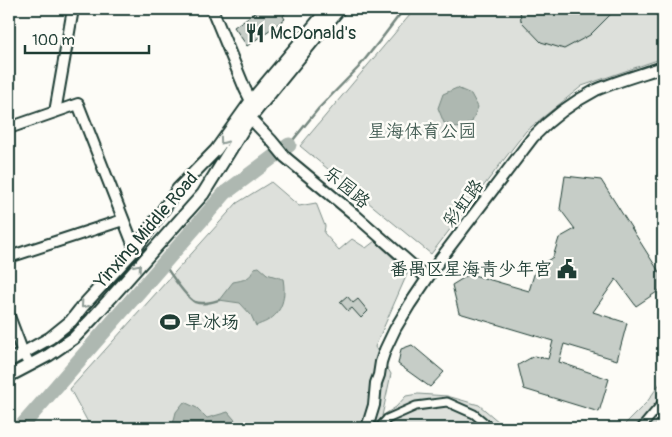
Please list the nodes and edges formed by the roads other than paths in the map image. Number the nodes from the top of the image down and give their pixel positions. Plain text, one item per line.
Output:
1 (72, 9) edge
2 (212, 9) edge
3 (328, 9) edge
4 (339, 9) edge
5 (663, 67) edge
6 (255, 105) junction
7 (55, 112) junction
8 (250, 118) junction
9 (9, 128) edge
10 (124, 220) junction
11 (135, 248) junction
12 (9, 257) edge
13 (427, 278) junction
14 (9, 316) edge
15 (23, 353) junction
16 (9, 361) edge
17 (30, 365) junction
18 (9, 374) edge
19 (663, 402) edge
20 (367, 428) edge
21 (379, 428) edge
22 (491, 428) edge
23 (641, 428) edge

1 - 7 street
2 - 6 street
3 - 6 street, Yinxing Middle Road
4 - 6 street, Yinxing Middle Road
5 - 13 street, 彩虹路
6 - 8 street, Yinxing Middle Road
6 -> 11 street, Yinxing Middle Road
7 - 9 street
7 - 10 street
8 - 13 street, 乐园路
17 -> 8 street, Yinxing Middle Road
10 - 11 street
10 - 12 street
11 -> 15 street, Yinxing Middle Road
13 - 20 street, 彩虹路
14 - 15 street
15 - 16 street, Yinxing Middle Road
15 - 17 street
17 - 18 street, Yinxing Middle Road
19 - 23 street
21 - 22 street

